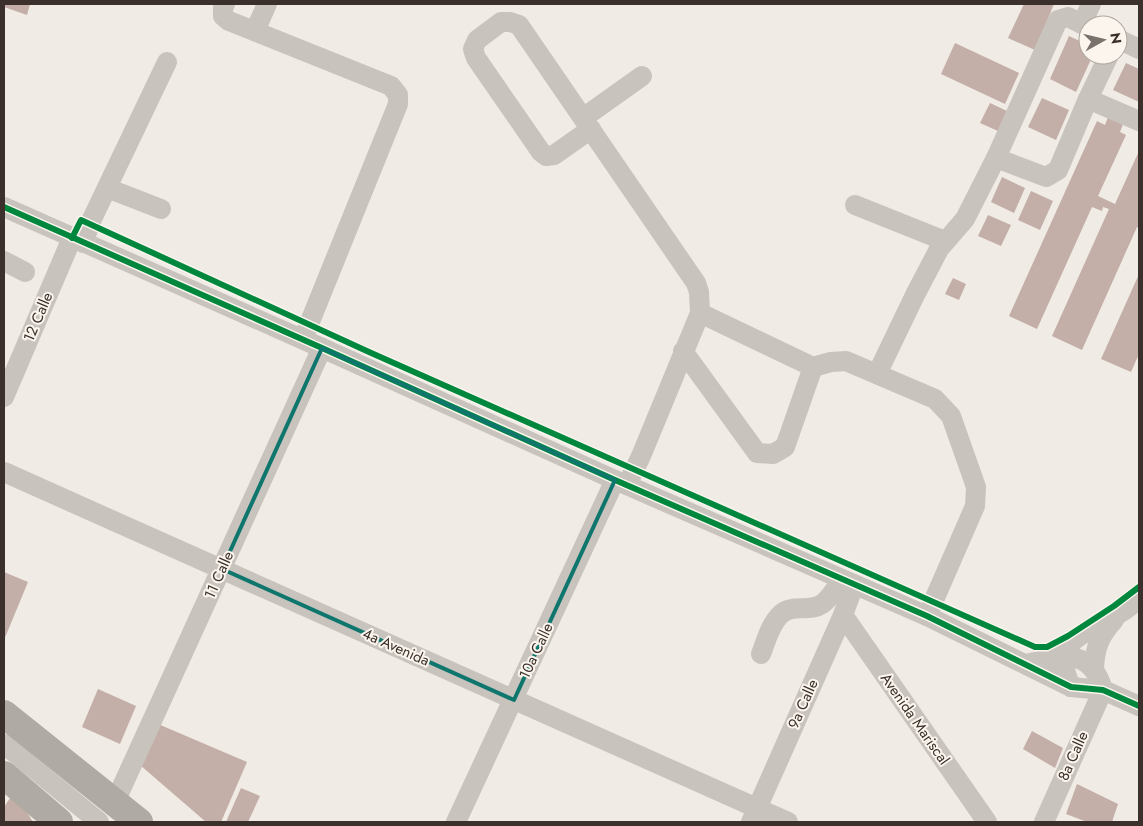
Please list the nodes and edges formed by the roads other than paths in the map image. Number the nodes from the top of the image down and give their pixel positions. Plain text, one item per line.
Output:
1 (225, 4) edge
2 (267, 4) edge
3 (1078, 22) edge
4 (255, 31) junction
5 (167, 62) dead end
6 (1104, 65) edge
7 (642, 76) dead end
8 (1088, 99) junction
9 (1139, 121) edge
10 (587, 124) junction
11 (996, 158) junction
12 (107, 188) junction
13 (855, 205) dead end
14 (4, 207) edge
15 (161, 210) dead end
16 (78, 241) junction
17 (945, 241) junction
18 (4, 261) edge
19 (25, 272) dead end
20 (700, 313) junction
21 (303, 340) junction
22 (322, 348) junction
23 (683, 351) junction
24 (814, 367) junction
25 (877, 374) junction
26 (4, 397) edge
27 (4, 472) edge
28 (621, 483) junction
29 (222, 569) junction
30 (848, 582) junction
31 (1139, 599) edge
32 (1120, 613) junction
33 (842, 615) junction
34 (926, 616) junction
35 (761, 654) dead end
36 (1063, 656) junction
37 (1026, 664) junction
38 (1094, 669) junction
39 (1071, 687) junction
40 (1102, 690) junction
41 (514, 700) junction
42 (1139, 706) edge
43 (4, 714) edge
44 (4, 744) edge
45 (4, 776) edge
46 (107, 812) edge
47 (754, 815) edge
48 (59, 822) edge
49 (139, 822) edge
50 (456, 822) edge
51 (788, 822) edge
52 (988, 822) edge
53 (1044, 822) edge

1 - 4 street
2 - 4 street
3 - 11 street
4 - 21 street
5 - 12 street, 12 Calle
6 - 8 street
7 - 10 street
8 - 9 street
8 - 11 street
10 - 10 street
10 - 20 street
11 - 17 street
12 - 15 street
12 - 16 street, 12 Calle
13 - 17 street
14 - 16 street
16 - 21 street
16 - 26 street, 12 Calle
17 - 25 street
18 - 19 street
20 - 23 street, 10a Calle
20 - 24 street
21 - 22 street
22 - 28 street
22 - 29 street, 11 Calle
23 - 24 street
23 - 28 street, 10a Calle
24 - 25 street
25 - 34 street
27 - 29 street, 4a Avenida
28 - 30 street
28 - 41 street, 10a Calle
29 - 41 street, 4a Avenida
29 - 46 street, 11 Calle
30 - 33 street, 9a Calle
30 - 34 street
30 - 35 street
31 - 32 street
32 - 36 street
32 - 38 street
33 - 47 street, 9a Calle
33 - 52 street, Avenida Mariscal
34 - 37 street
36 - 37 street
36 - 38 street
36 - 39 street
37 - 39 street
38 - 40 street
39 - 40 street
40 - 42 street
40 - 53 street, 8a Calle
41 - 47 street, 4a Avenida
41 - 50 street, 10a Calle
43 - 46 highway
44 - 46 street
45 - 48 highway
46 - 49 highway
47 - 51 street, 4a Avenida

